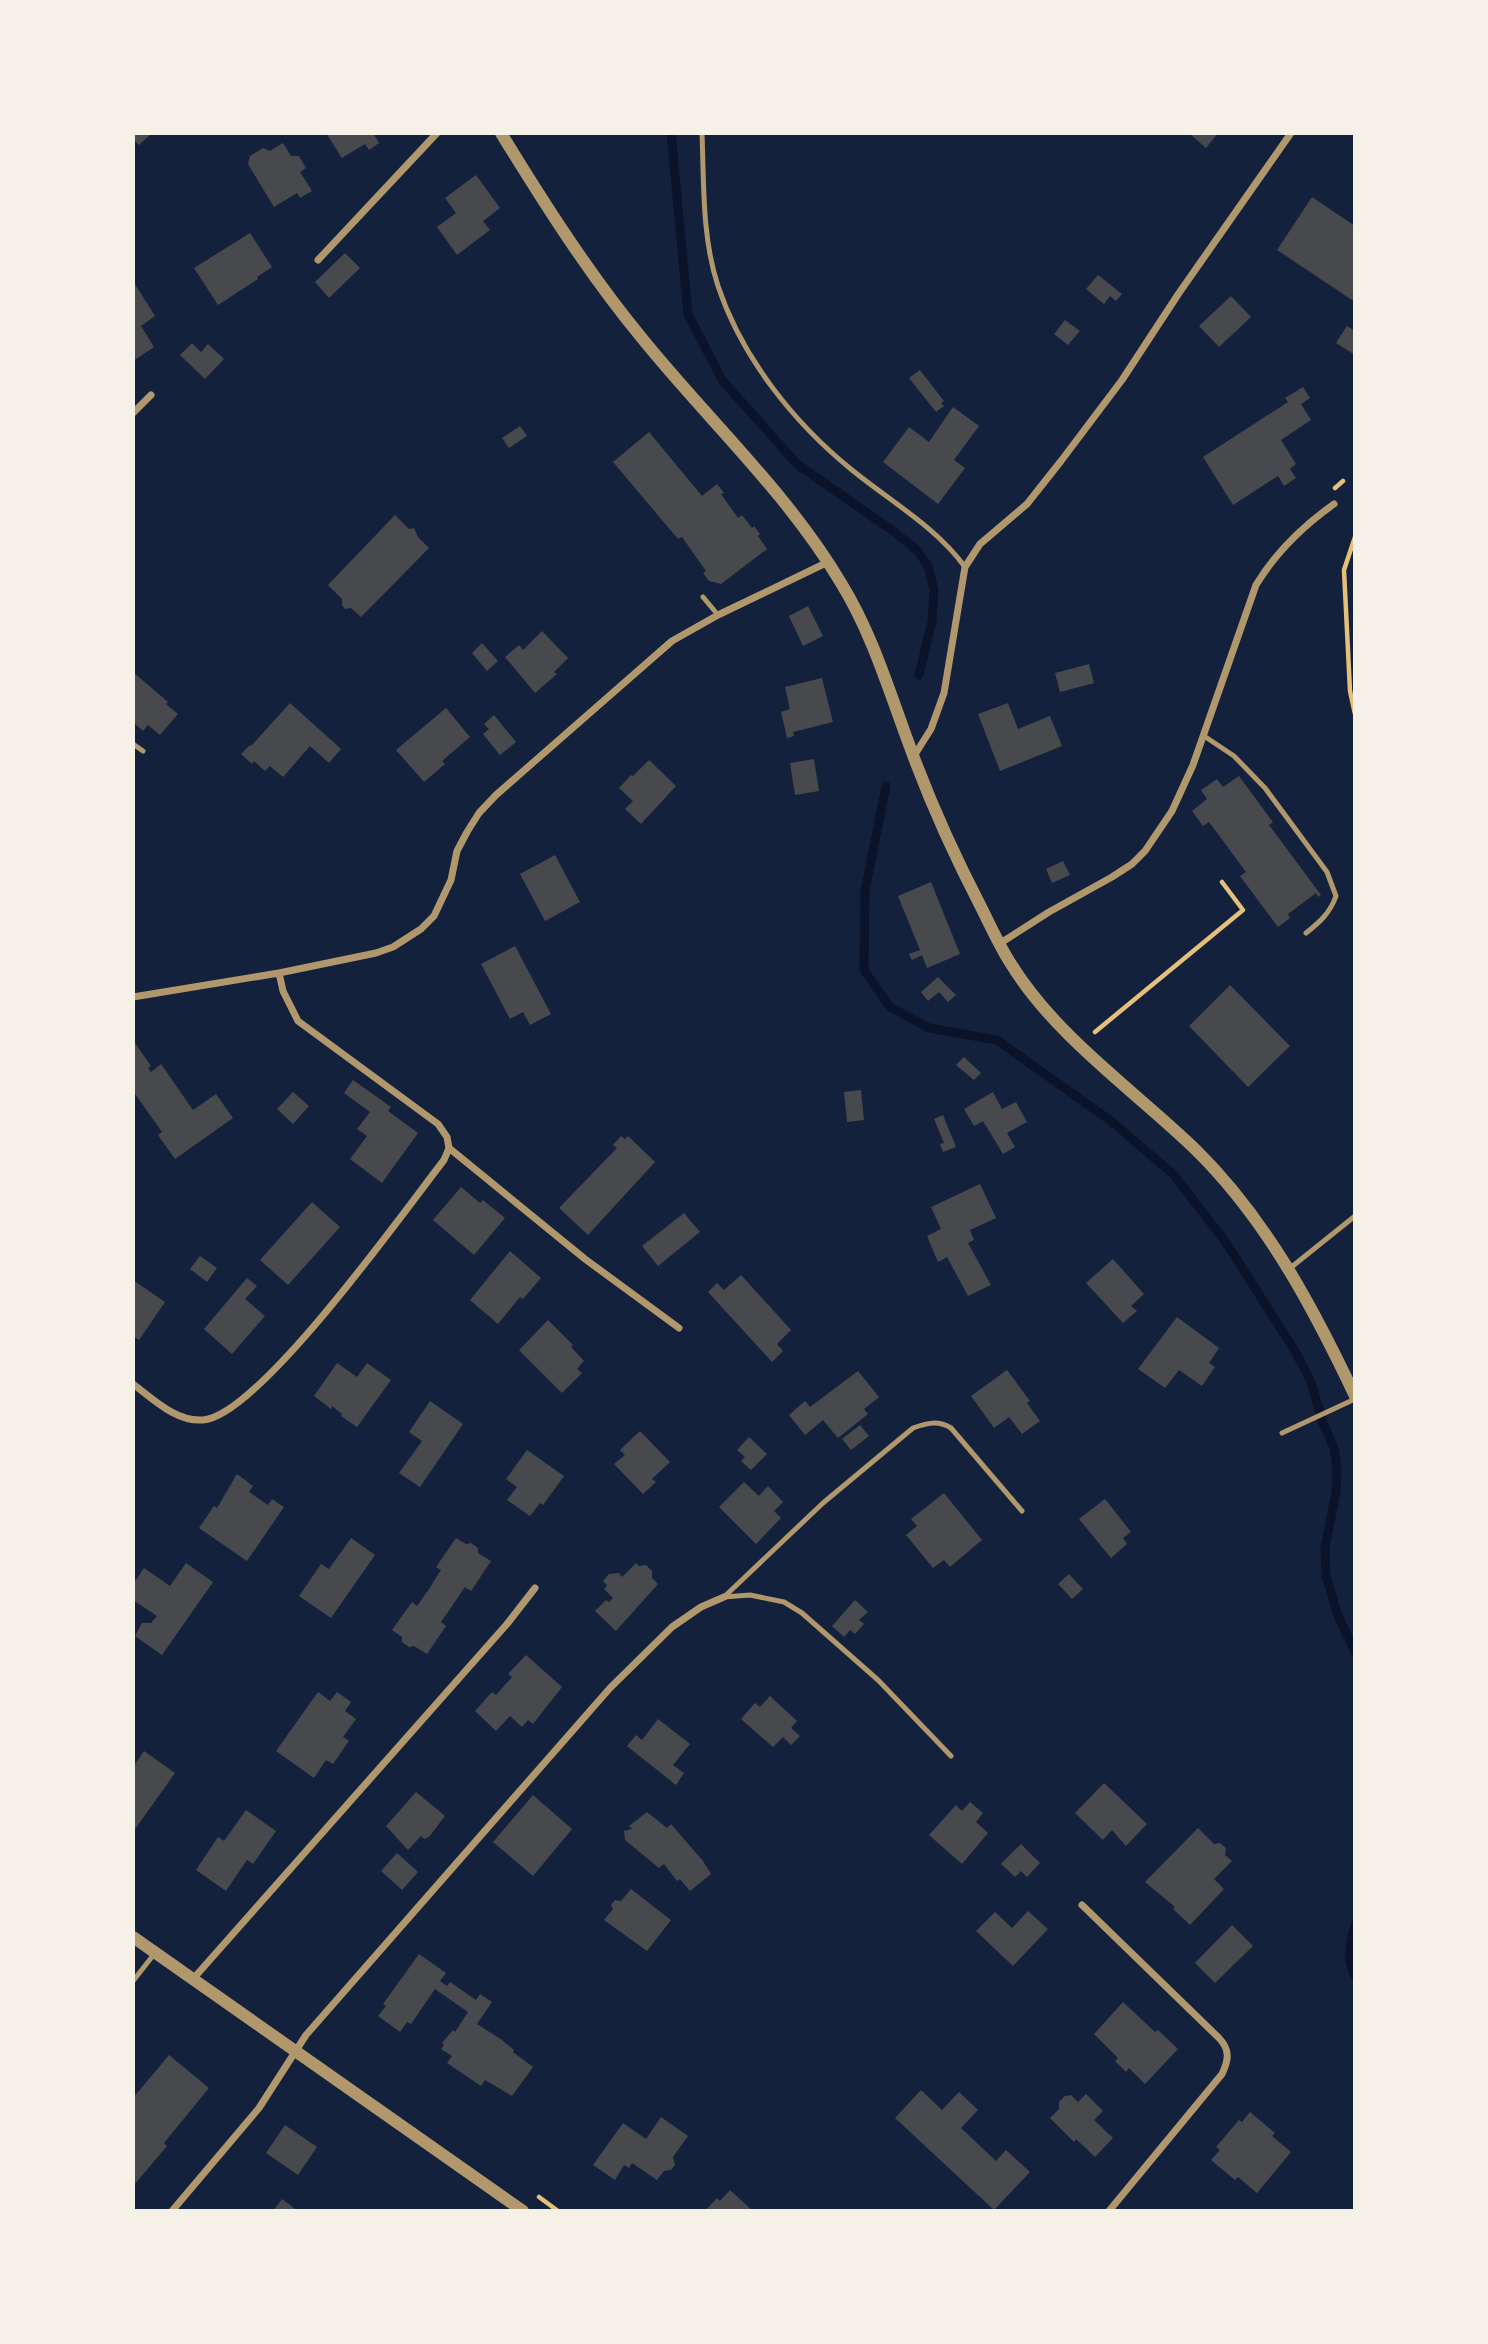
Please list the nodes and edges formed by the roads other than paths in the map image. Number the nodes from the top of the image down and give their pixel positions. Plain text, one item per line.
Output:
1 (437, 133) edge
2 (501, 133) edge
3 (702, 133) edge
4 (1291, 133) edge
5 (318, 260) dead end
6 (151, 396) dead end
7 (133, 413) edge
8 (1334, 504) dead end
9 (829, 562) junction
10 (965, 567) junction
11 (704, 597) dead end
12 (718, 615) junction
13 (1204, 736) junction
14 (133, 744) edge
15 (143, 751) dead end
16 (913, 756) junction
17 (1306, 933) dead end
18 (999, 944) junction
19 (279, 973) junction
20 (133, 997) edge
21 (449, 1148) junction
22 (1355, 1216) edge
23 (1289, 1269) junction
24 (679, 1328) dead end
25 (133, 1384) edge
26 (1355, 1397) edge
27 (1282, 1433) dead end
28 (1022, 1510) dead end
29 (535, 1588) dead end
30 (724, 1597) junction
31 (951, 1756) dead end
32 (1082, 1905) dead end
33 (133, 1937) edge
34 (155, 1952) junction
35 (193, 1979) junction
36 (133, 1981) edge
37 (296, 2052) junction
38 (172, 2211) edge
39 (523, 2211) edge
40 (1109, 2211) edge

1 - 5 street
2 - 9 street
3 - 10 lane
4 - 10 street
6 - 7 street
8 - 13 street
9 - 12 street
9 - 16 street
10 - 16 street
11 - 12 lane
12 - 19 street
13 - 17 lane
13 - 18 street
14 - 15 lane
16 - 18 street
18 - 23 street
19 - 20 street
19 - 21 street
21 - 24 street
21 - 25 street
22 - 23 lane
23 - 26 street
26 - 27 lane
28 - 30 lane
29 - 35 street
30 - 31 lane
30 - 37 street
32 - 40 street
33 - 34 street
34 - 35 street
34 - 36 lane
35 - 37 street
37 - 38 street
37 - 39 street

